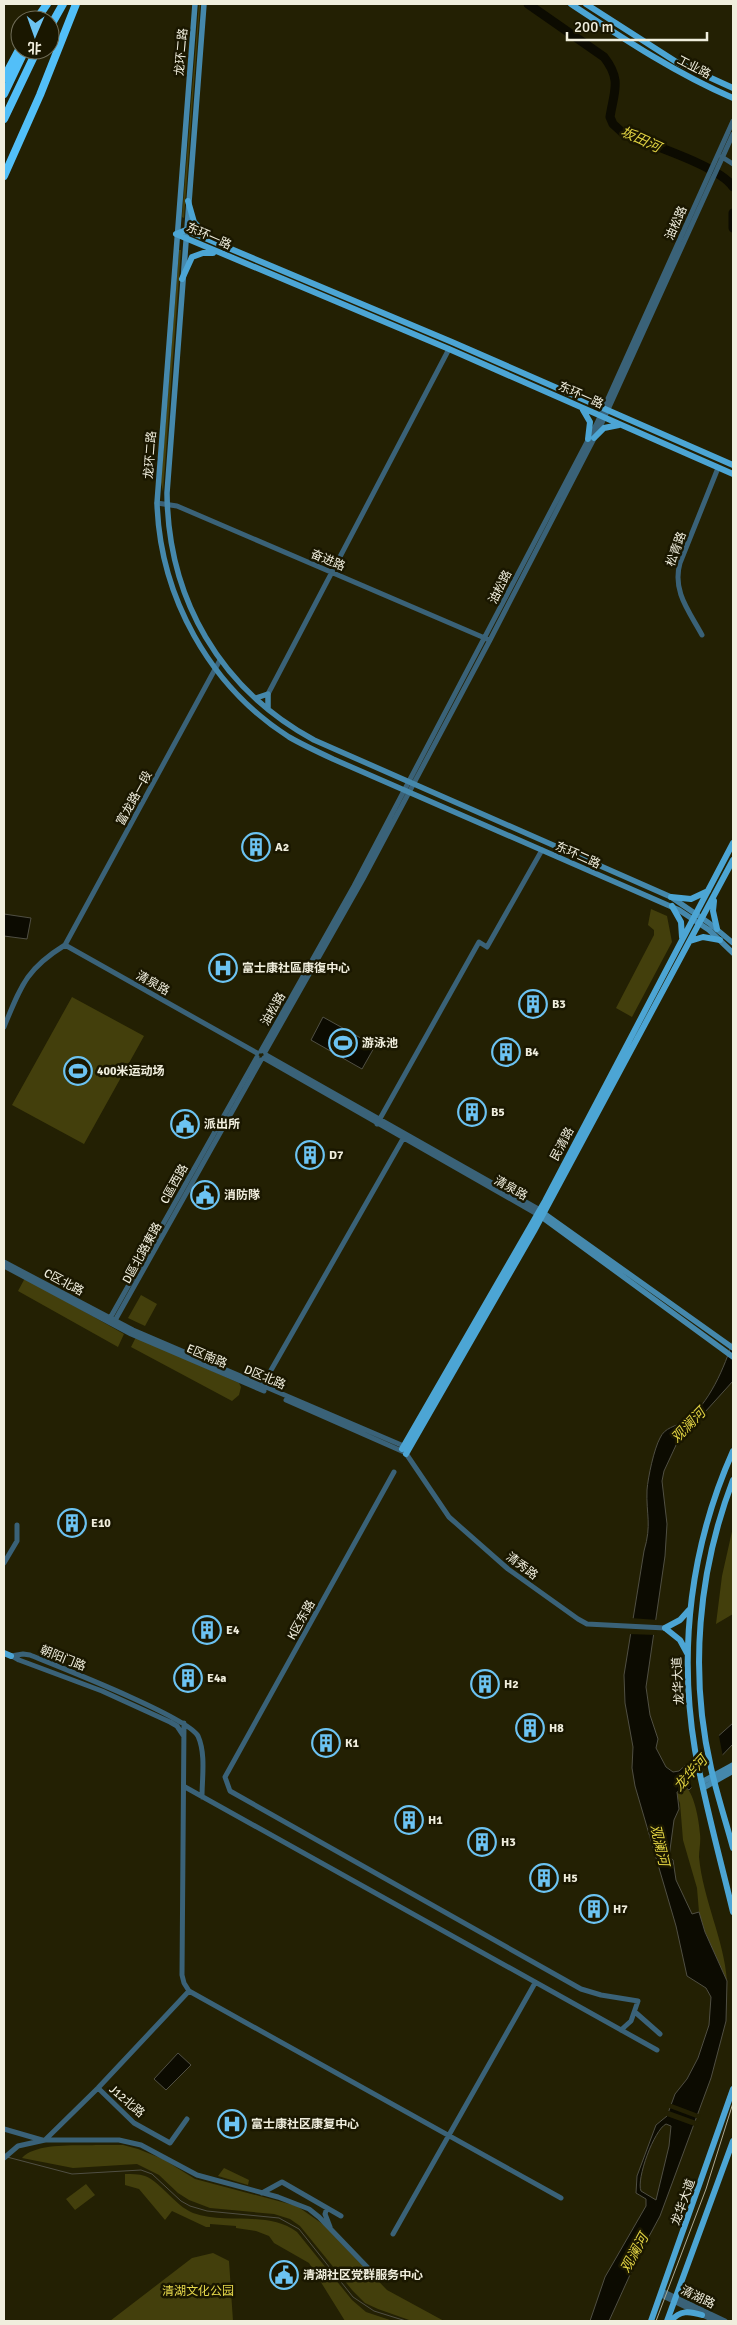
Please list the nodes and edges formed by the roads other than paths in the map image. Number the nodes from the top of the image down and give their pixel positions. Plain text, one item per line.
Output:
1 (76, 4) edge
2 (195, 4) edge
3 (204, 4) edge
4 (572, 4) edge
5 (586, 4) edge
6 (14, 60) edge
7 (20, 60) edge
8 (32, 60) edge
9 (4, 78) edge
10 (733, 88) edge
11 (4, 94) edge
12 (733, 98) edge
13 (4, 119) edge
14 (733, 121) edge
15 (733, 134) edge
16 (720, 159) junction
17 (733, 164) edge
18 (4, 176) edge
19 (188, 201) junction
20 (186, 230) junction
21 (176, 234) junction
22 (186, 239) junction
23 (214, 242) junction
24 (223, 255) junction
25 (182, 279) junction
26 (449, 349) junction
27 (580, 407) junction
28 (605, 409) junction
29 (602, 417) junction
30 (620, 425) junction
31 (591, 438) junction
32 (733, 465) edge
33 (718, 468) junction
34 (733, 474) edge
35 (157, 503) junction
36 (167, 503) junction
37 (333, 573) junction
38 (702, 636) dead end
39 (487, 639) junction
40 (220, 660) junction
41 (215, 669) junction
42 (268, 694) junction
43 (256, 698) junction
44 (269, 710) junction
45 (411, 782) junction
46 (407, 790) junction
47 (733, 843) edge
48 (542, 850) junction
49 (733, 860) edge
50 (709, 890) junction
51 (714, 896) junction
52 (671, 898) junction
53 (672, 906) junction
54 (695, 916) junction
55 (701, 921) junction
56 (717, 929) junction
57 (682, 938) junction
58 (720, 940) junction
59 (690, 941) junction
60 (733, 943) edge
61 (65, 945) junction
62 (733, 953) edge
63 (4, 1027) edge
64 (262, 1055) junction
65 (378, 1122) junction
66 (404, 1137) junction
67 (541, 1214) junction
68 (4, 1262) edge
69 (4, 1266) edge
70 (111, 1321) junction
71 (733, 1348) edge
72 (733, 1357) edge
73 (262, 1386) junction
74 (405, 1449) junction
75 (733, 1451) edge
76 (394, 1472) dead end
77 (733, 1480) edge
78 (18, 1525) dead end
79 (4, 1563) edge
80 (690, 1608) junction
81 (665, 1628) junction
82 (4, 1653) edge
83 (687, 1654) junction
84 (12, 1656) junction
85 (184, 1723) junction
86 (184, 1740) junction
87 (733, 1765) edge
88 (733, 1771) edge
89 (714, 1779) junction
90 (702, 1782) junction
91 (185, 1786) junction
92 (202, 1797) junction
93 (733, 1848) edge
94 (733, 1912) edge
95 (536, 1983) junction
96 (190, 1991) junction
97 (635, 2012) junction
98 (621, 2030) junction
99 (660, 2034) dead end
100 (657, 2050) dead end
101 (98, 2088) junction
102 (733, 2089) edge
103 (187, 2119) dead end
104 (4, 2129) edge
105 (449, 2135) junction
106 (44, 2140) junction
107 (733, 2141) edge
108 (4, 2158) edge
109 (262, 2192) junction
110 (561, 2198) dead end
111 (327, 2208) junction
112 (341, 2216) dead end
113 (331, 2230) junction
114 (393, 2234) dead end
115 (369, 2269) dead end
116 (662, 2293) junction
117 (675, 2300) junction
118 (702, 2315) junction
119 (652, 2321) edge
120 (667, 2321) edge
121 (671, 2321) edge
122 (714, 2321) edge
123 (725, 2321) edge

1 - 18 highway
2 - 21 main road, 龙环二路
3 - 19 main road, 龙环二路
4 - 12 main road, 工业路
5 - 10 main road, 工业路
6 - 9 highway
7 - 11 highway
8 - 13 highway
14 - 16 street, 油松路
15 - 16 street, 油松路
16 - 17 street
16 - 28 street, 油松路
19 - 20 main road, 龙环二路
19 - 23 main road
20 - 21 main road, 东环一路
20 - 22 main road, 龙环二路
20 - 23 main road, 东环一路
21 - 22 main road, 东环一路
21 - 35 main road, 龙环二路
22 - 24 main road, 东环一路
22 - 25 main road, 龙环二路
23 - 28 main road, 东环一路
24 - 25 main road
24 - 26 main road, 东环一路
25 - 36 main road, 龙环二路
26 - 27 main road, 东环一路
26 - 37 street
27 - 29 main road, 东环一路
27 - 31 main road
28 - 29 street, 油松路
28 - 32 main road, 东环一路
29 - 30 main road, 东环一路
29 - 31 street, 油松路
30 - 31 main road
30 - 33 main road, 东环一路
31 - 39 street, 油松路
33 - 34 main road, 东环一路
33 - 38 street, 松青路
35 - 36 street, 奋进路
35 - 41 main road, 龙环二路
36 - 37 street, 奋进路
36 - 40 main road, 龙环二路
37 - 39 street, 奋进路
37 - 42 street
39 - 45 street, 油松路
40 - 41 street, 富龙路一段
40 - 43 main road, 龙环二路
41 - 46 main road, 龙环二路
41 - 61 street, 富龙路一段
42 - 43 main road
42 - 44 main road
43 - 44 main road, 龙环二路
44 - 45 main road, 龙环二路
45 - 46 street, 油松路
45 - 52 main road, 东环二路
46 - 48 main road, 东环二路
46 - 64 street, 油松路
47 - 50 main road, 民清路
48 - 53 main road, 东环二路
48 - 65 street
49 - 51 main road, 民清路
50 - 52 main road
50 - 54 main road, 民清路
51 - 55 main road, 民清路
51 - 56 main road
52 - 54 main road, 东环二路
53 - 54 main road, 东环二路
53 - 57 main road
54 - 55 main road, 东环二路
54 - 57 main road, 民清路
55 - 56 main road, 东环二路
55 - 58 main road, 东环二路
55 - 59 main road, 民清路
56 - 60 main road, 东环二路
57 - 67 main road, 民清路
58 - 59 main road
58 - 62 main road, 东环二路
59 - 67 main road, 民清路
61 - 63 street
61 - 64 street, 清泉路
64 - 65 street, 清泉路
64 - 70 street, D區北路東路
65 - 66 street, 清泉路
66 - 67 street, 清泉路
66 - 73 street
67 - 71 main road, 清泉路
67 - 72 main road, 清泉路
67 - 74 main road, 民清路
68 - 70 street, C区北路
69 - 70 street, E区南路
70 - 73 street, D区北路
70 - 74 street, E区南路
73 - 74 street, D区北路
74 - 81 street, 清秀路
75 - 80 main road, 龙华大道
76 - 97 street, K区东路
77 - 89 main road, 龙华大道
78 - 79 street
80 - 81 main road
80 - 83 main road, 龙华大道
81 - 83 main road
82 - 84 main road
83 - 90 main road, 龙华大道
84 - 85 street, 朝阳门路
84 - 86 street, 朝阳门路
85 - 86 street
85 - 92 street, 朝阳门路
86 - 91 street
87 - 89 main road
88 - 89 main road
89 - 90 main road
89 - 93 main road, 龙华大道
90 - 94 main road, 龙华大道
91 - 92 street
91 - 96 street
92 - 95 street
95 - 98 street
95 - 105 street
96 - 101 street
96 - 105 street
97 - 98 street
97 - 99 street
98 - 100 street
101 - 103 street, J12北路
101 - 106 street
102 - 116 main road, 龙华大道
104 - 106 street
105 - 110 street
105 - 114 street
106 - 108 street
106 - 109 street
107 - 117 main road
109 - 111 street
109 - 113 street
111 - 112 street
111 - 113 street
113 - 115 street
116 - 117 street, 清湖路
116 - 119 main road, 龙华大道
117 - 118 street, 清湖路
117 - 120 main road
117 - 123 street, 清湖路
118 - 121 main road
118 - 122 street, 清湖路

